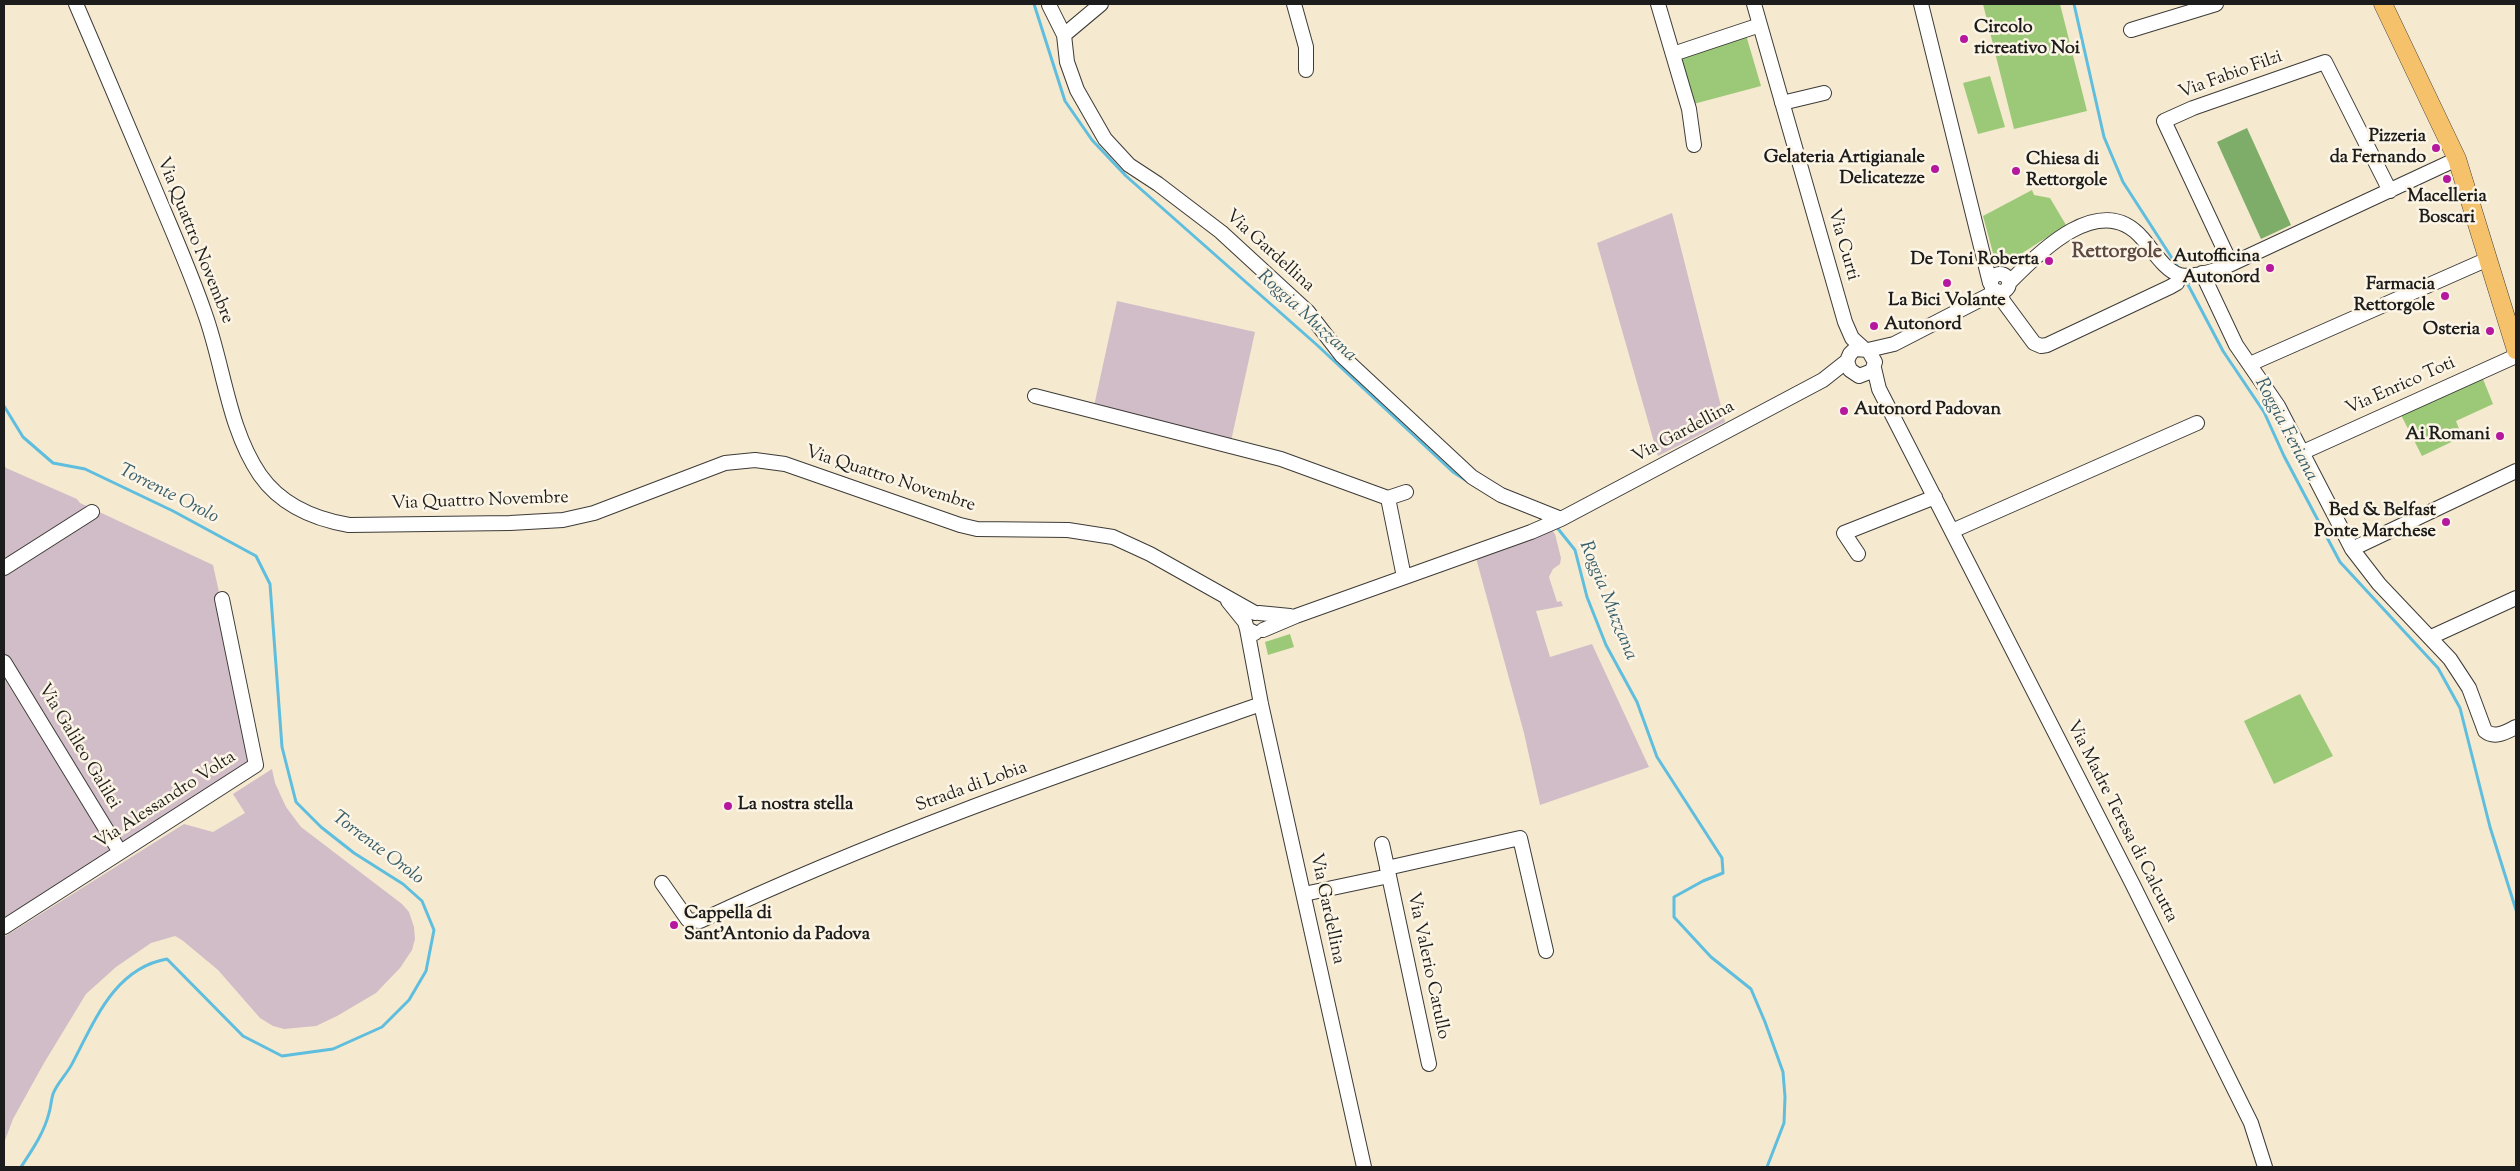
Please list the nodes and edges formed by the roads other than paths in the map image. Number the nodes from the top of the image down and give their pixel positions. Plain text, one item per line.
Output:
1 (76, 4) edge
2 (1101, 4) edge
3 (1294, 4) edge
4 (1658, 4) edge
5 (1754, 4) edge
6 (1921, 4) edge
7 (2216, 4) edge
8 (2383, 4) edge
9 (1049, 5) dead end
10 (1760, 25) junction
11 (2131, 30) dead end
12 (1064, 35) junction
13 (1673, 54) junction
14 (1306, 70) dead end
15 (1824, 93) dead end
16 (1782, 103) junction
17 (1694, 145) dead end
18 (2457, 159) junction
19 (2390, 191) junction
20 (2488, 259) junction
21 (2231, 264) junction
22 (2180, 274) junction
23 (2198, 274) junction
24 (1999, 283) junction
25 (1894, 344) junction
26 (1866, 349) junction
27 (2516, 350) edge
28 (2516, 356) edge
29 (1847, 361) junction
30 (2250, 364) junction
31 (1874, 367) junction
32 (1858, 376) junction
33 (1823, 380) junction
34 (1879, 389) junction
35 (1035, 396) dead end
36 (2197, 423) dead end
37 (2301, 453) junction
38 (2516, 471) edge
39 (1406, 492) dead end
40 (1388, 498) junction
41 (1935, 498) junction
42 (92, 512) dead end
43 (1556, 520) junction
44 (1952, 531) junction
45 (2352, 549) junction
46 (1858, 554) dead end
47 (4, 568) edge
48 (1404, 577) junction
49 (2516, 598) edge
50 (222, 599) dead end
51 (1255, 623) junction
52 (2431, 637) junction
53 (4, 662) edge
54 (1262, 704) junction
55 (2516, 727) edge
56 (1382, 844) dead end
57 (120, 852) junction
58 (1388, 872) junction
59 (662, 883) dead end
60 (1304, 894) junction
61 (4, 927) edge
62 (1546, 951) dead end
63 (1429, 1064) dead end
64 (1364, 1167) edge
65 (2266, 1167) edge

1 - 51 street, Via Quattro Novembre
2 - 12 street
3 - 14 street
4 - 13 street
5 - 10 street, Via Curti
6 - 24 street
7 - 11 street
8 - 18 main road
9 - 12 street, Via Gardellina
10 - 13 street
10 - 16 street, Via Curti
12 - 43 street, Via Gardellina
13 - 17 street
15 - 16 street
16 - 26 street, Via Curti
18 - 19 street
18 - 20 main road
19 - 21 street
19 - 21 street, Via Fabio Filzi
20 - 27 main road
20 - 30 street
21 - 23 street
22 - 23 street
22 - 24 street
22 - 24 street
23 - 30 street
24 - 25 street, Via Gardellina
25 - 26 street, Via Gardellina
25 - 31 street, Via Gardellina
26 - 29 street, Via Gardellina
26 - 31 street
28 - 37 street, Via Enrico Toti
29 - 32 street
29 - 33 street, Via Gardellina
30 - 37 street
31 - 32 street, Via Gardellina
31 - 34 street, Via Madre Teresa di Calcutta
32 - 33 street, Via Gardellina
32 - 34 street, Via Madre Teresa di Calcutta
33 - 43 street, Via Gardellina
34 - 41 street, Via Madre Teresa di Calcutta
35 - 40 street
36 - 44 street
37 - 45 street
38 - 45 street
39 - 40 street
40 - 48 street
41 - 44 street, Via Madre Teresa di Calcutta
41 - 46 street
42 - 47 street
43 - 48 street, Via Gardellina
44 - 65 street, Via Madre Teresa di Calcutta
45 - 52 street
48 - 51 street, Via Gardellina
49 - 52 street
50 - 57 street, Via Alessandro Volta
51 - 54 street, Via Gardellina
52 - 55 street
53 - 57 street, Via Galileo Galilei
54 - 59 street, Strada di Lobia
54 - 60 street, Via Gardellina
56 - 58 street, Via Valerio Catullo
57 - 61 street, Via Alessandro Volta
58 - 60 street, Via Valerio Catullo
58 - 62 street, Via Valerio Catullo
58 - 63 street, Via Valerio Catullo
60 - 64 street, Via Gardellina

